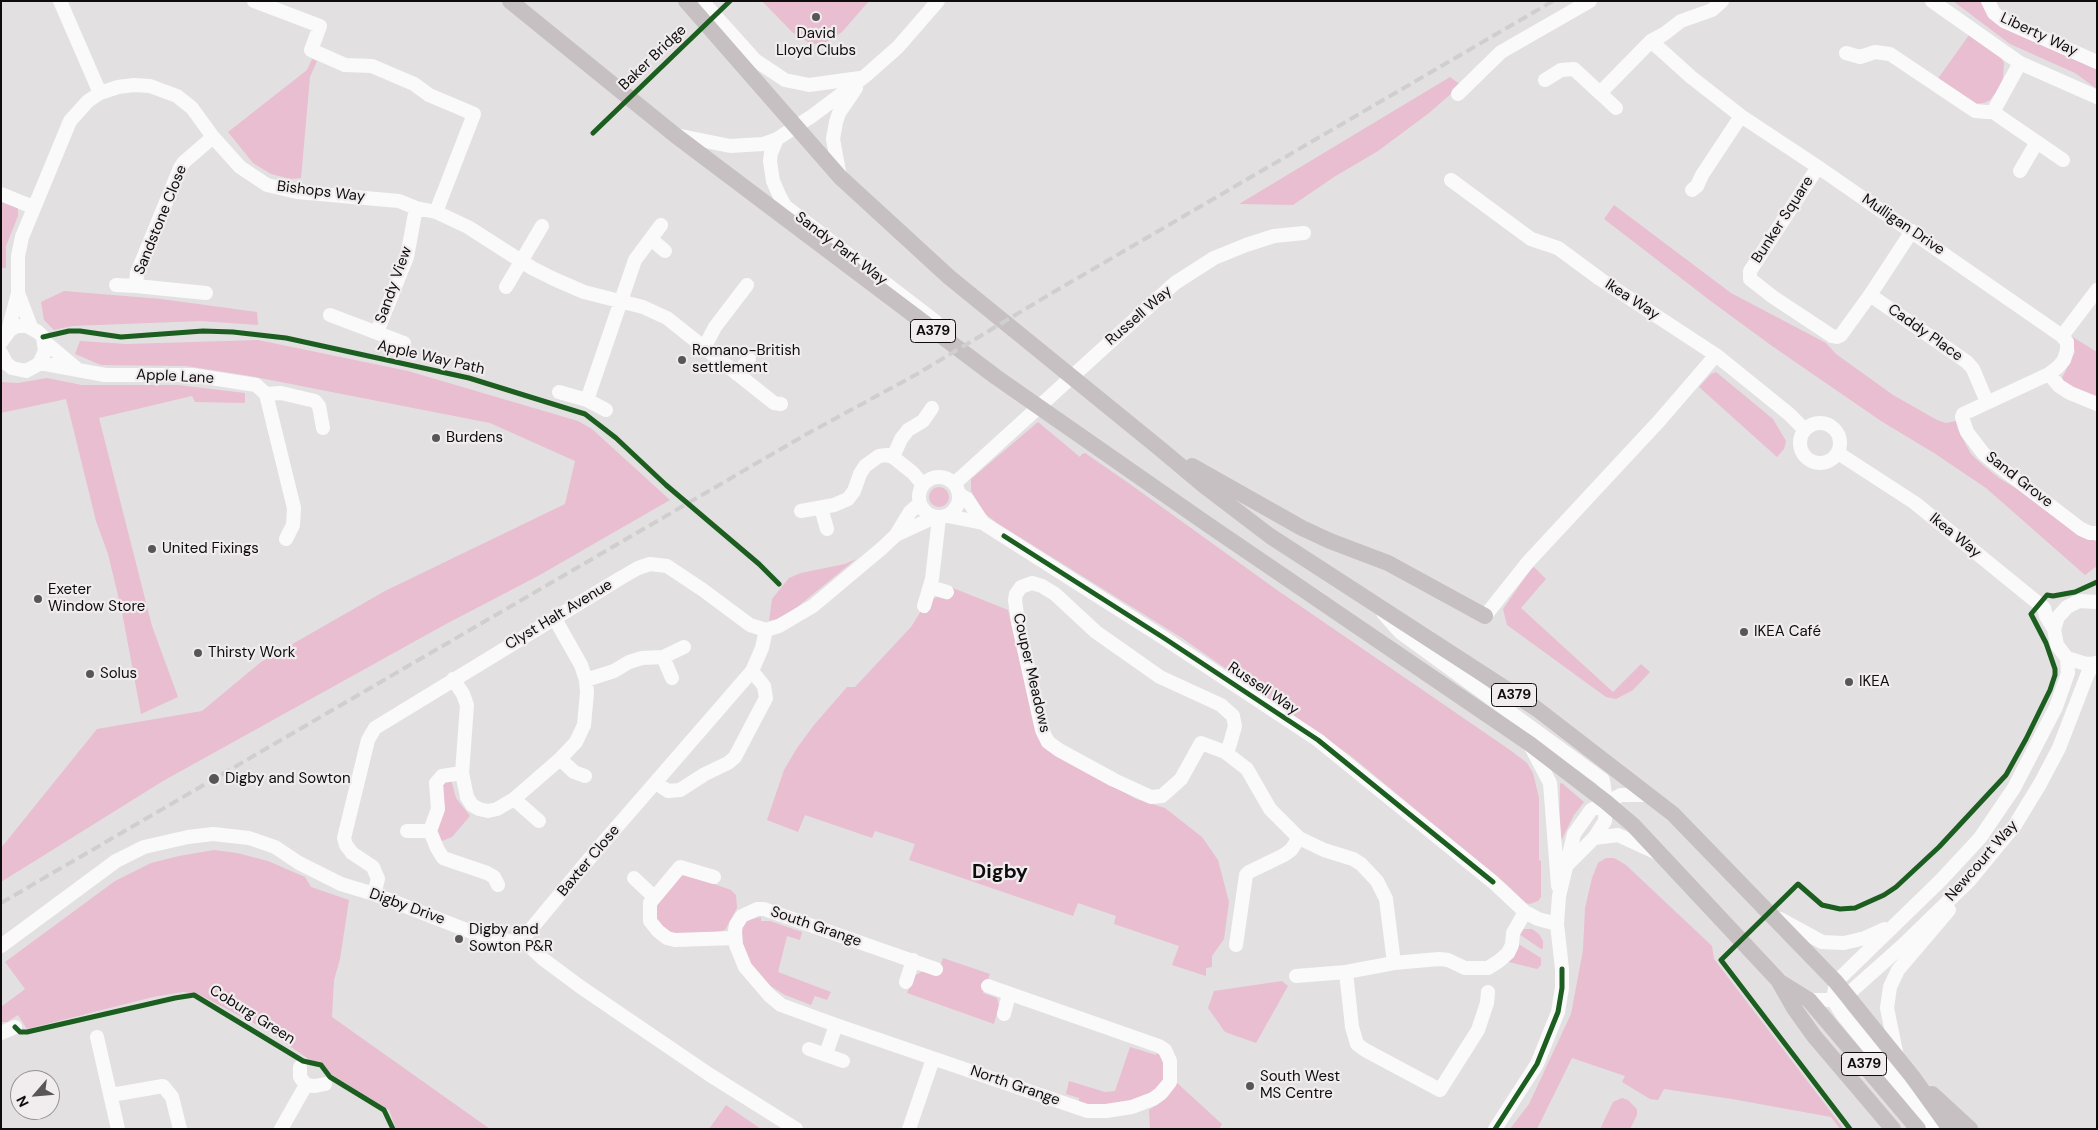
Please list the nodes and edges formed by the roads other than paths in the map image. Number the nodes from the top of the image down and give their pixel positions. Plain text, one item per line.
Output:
1 (60, 1) edge
2 (254, 1) edge
3 (510, 1) edge
4 (686, 1) edge
5 (702, 1) edge
6 (938, 1) edge
7 (1590, 1) edge
8 (1722, 1) edge
9 (1932, 1) edge
10 (1988, 1) edge
11 (1651, 41) junction
12 (1846, 53) dead end
13 (2097, 62) edge
14 (2020, 63) junction
15 (864, 77) junction
16 (1545, 80) dead end
17 (100, 93) junction
18 (1600, 93) junction
19 (1458, 94) dead end
20 (2097, 97) edge
21 (1616, 108) dead end
22 (1993, 112) junction
23 (1741, 116) junction
24 (795, 128) junction
25 (675, 135) junction
26 (213, 137) junction
27 (777, 138) junction
28 (2037, 142) junction
29 (2063, 160) dead end
30 (1818, 167) junction
31 (2020, 171) dead end
32 (840, 177) junction
33 (1451, 180) dead end
34 (1692, 190) dead end
35 (1, 194) edge
36 (34, 206) junction
37 (416, 208) junction
38 (436, 212) junction
39 (661, 225) dead end
40 (542, 226) dead end
41 (1304, 232) dead end
42 (1912, 232) junction
43 (650, 239) junction
44 (665, 251) dead end
45 (520, 261) junction
46 (116, 285) dead end
47 (747, 285) dead end
48 (136, 286) junction
49 (506, 287) dead end
50 (2097, 290) edge
51 (18, 292) junction
52 (206, 293) dead end
53 (1870, 295) junction
54 (622, 300) junction
55 (330, 315) dead end
56 (31, 327) junction
57 (377, 332) junction
58 (2062, 336) junction
59 (5, 337) edge
60 (44, 341) junction
61 (947, 342) junction
62 (404, 343) dead end
63 (704, 348) junction
64 (1, 353) edge
65 (1716, 355) junction
66 (749, 359) dead end
67 (40, 363) junction
68 (5, 367) edge
69 (81, 371) junction
70 (737, 374) junction
71 (2049, 374) junction
72 (559, 392) dead end
73 (266, 394) junction
74 (587, 400) junction
75 (1988, 402) junction
76 (781, 404) dead end
77 (2097, 404) edge
78 (932, 408) dead end
79 (606, 410) dead end
80 (323, 428) dead end
81 (1805, 430) junction
82 (1158, 446) junction
83 (1838, 453) junction
84 (893, 457) junction
85 (923, 485) junction
86 (957, 489) junction
87 (920, 503) junction
88 (821, 508) junction
89 (801, 512) dead end
90 (940, 517) junction
91 (983, 524) junction
92 (827, 529) dead end
93 (2097, 533) edge
94 (896, 535) junction
95 (286, 539) dead end
96 (930, 587) junction
97 (947, 592) dead end
98 (2093, 599) edge
99 (1373, 603) junction
100 (924, 606) dead end
101 (2067, 607) junction
102 (2044, 608) junction
103 (1484, 616) joint
104 (555, 619) junction
105 (2054, 629) junction
106 (766, 630) junction
107 (684, 647) dead end
108 (663, 657) junction
109 (2067, 658) junction
110 (2096, 663) edge
111 (752, 670) junction
112 (672, 678) dead end
113 (453, 679) junction
114 (586, 680) junction
115 (1530, 744) junction
116 (1225, 752) junction
117 (560, 759) junction
118 (462, 772) junction
119 (585, 776) dead end
120 (656, 783) junction
121 (1649, 795) junction
122 (514, 799) junction
123 (1606, 802) junction
124 (540, 821) dead end
125 (408, 831) dead end
126 (430, 831) junction
127 (1299, 838) junction
128 (1594, 838) junction
129 (1662, 856) junction
130 (1566, 865) junction
131 (714, 877) dead end
132 (634, 878) dead end
133 (1969, 880) junction
134 (498, 885) dead end
135 (374, 894) junction
136 (1559, 896) junction
137 (654, 897) junction
138 (1525, 912) junction
139 (1773, 915) junction
140 (1897, 923) junction
141 (1557, 924) junction
142 (734, 938) junction
143 (524, 941) junction
144 (1236, 945) dead end
145 (1, 946) edge
146 (913, 960) junction
147 (1394, 963) junction
148 (936, 969) dead end
149 (1346, 972) junction
150 (1296, 976) dead end
151 (1778, 980) junction
152 (906, 982) dead end
153 (1836, 982) junction
154 (988, 986) dead end
155 (1488, 992) dead end
156 (1009, 994) junction
157 (1840, 997) junction
158 (1809, 1000) junction
159 (1004, 1014) dead end
160 (836, 1025) junction
161 (15, 1027) dead end
162 (1, 1032) edge
163 (96, 1037) dead end
164 (809, 1049) dead end
165 (826, 1054) junction
166 (1897, 1057) junction
167 (934, 1058) junction
168 (843, 1061) dead end
169 (300, 1067) dead end
170 (1912, 1076) junction
171 (325, 1084) dead end
172 (306, 1085) junction
173 (111, 1095) junction
174 (118, 1129) edge
175 (180, 1129) edge
176 (281, 1129) edge
177 (796, 1129) edge
178 (909, 1129) edge
179 (1495, 1129) edge
180 (1893, 1129) edge
181 (1918, 1129) edge
182 (1932, 1129) edge
183 (1950, 1129) edge
184 (1970, 1129) edge

1 - 17 street
2 - 38 street
3 - 25 main road, A379
4 - 24 main road, A379
5 - 15 street
6 - 15 street
7 - 19 street
8 - 11 street
9 - 14 street
10 - 13 street, Liberty Way
11 - 18 street
11 - 23 street, Mulligan Drive
12 - 22 street
14 - 20 street
14 - 22 street
15 - 24 street
15 - 32 street
16 - 18 street
17 - 26 street, Bishops Way
17 - 36 street, Bishops Way
18 - 21 street
22 - 28 street
23 - 30 street, Mulligan Drive
23 - 34 street
24 - 27 street
24 - 32 main road, A379
25 - 27 street
25 - 61 main road, A379
26 - 37 street, Bishops Way
26 - 48 street, Sandstone Close
27 - 61 street, Sandy Park Way
28 - 29 street
28 - 31 street
30 - 42 street, Mulligan Drive
30 - 53 street, Bunker Square
32 - 82 main road, A379
33 - 65 street, Ikea Way
35 - 36 street
36 - 51 street, Bishops Way
37 - 38 street, Bishops Way
37 - 57 street, Sandy View
38 - 45 street, Bishops Way
39 - 43 street
40 - 45 street
41 - 86 street, Russell Way
42 - 53 street, Bunker Square
42 - 58 street, Mulligan Drive
43 - 44 street
43 - 54 street
45 - 49 street
45 - 54 street, Bishops Way
46 - 48 street, Sandstone Close
47 - 63 street
48 - 52 street, Sandstone Close
50 - 58 street
51 - 56 street, Bishops Way
51 - 59 street, Bishops Way
53 - 75 street, Caddy Place
54 - 63 street, Bishops Way
54 - 74 street
55 - 57 street, Sandy View
56 - 59 street
56 - 60 street, Apple Lane
57 - 62 street, Sandy View
58 - 71 street, Sand Grove
60 - 67 street
60 - 69 street, Apple Lane
61 - 115 main road, A379
63 - 70 street, Bishops Way
64 - 68 street
65 - 81 street, Ikea Way
65 - 103 street
66 - 70 street
67 - 68 street
67 - 69 street, Apple Lane
69 - 73 street, Apple Lane
70 - 76 street, Bishops Way
71 - 75 street, Sand Grove
71 - 77 street
72 - 74 street
73 - 80 street, Apple Lane
73 - 95 street
74 - 79 street
75 - 93 street, Sand Grove
78 - 84 street
81 - 83 street
81 - 83 street
82 - 99 main road, A379
82 - 103 main road, A379
83 - 102 street, Ikea Way
84 - 85 street
84 - 88 street
85 - 86 street
85 - 87 street
86 - 90 street
86 - 91 street, Russell Way
87 - 90 street
87 - 94 street
88 - 89 street
88 - 92 street
90 - 91 street, Russell Way
90 - 94 street
90 - 96 street
91 - 138 street, Russell Way
94 - 106 street
96 - 97 street
96 - 100 street
98 - 101 street
99 - 121 main road, A379
99 - 123 street
101 - 102 street
101 - 105 street
102 - 105 street, Ikea Way
104 - 106 street, Clyst Halt Avenue
104 - 113 street, Clyst Halt Avenue
104 - 114 street
105 - 109 street, Ikea Way
106 - 111 street, Baxter Close
107 - 108 street
108 - 112 street
108 - 114 street
109 - 110 street
109 - 140 street, Newcourt Way
110 - 133 street, Newcourt Way
111 - 120 street, Baxter Close
111 - 120 street
113 - 118 street
113 - 135 street, Clyst Halt Avenue
114 - 117 street
115 - 123 main road, A379
115 - 136 street
116 - 116 street, Couper Meadows
116 - 127 street, Couper Meadows
117 - 119 street
117 - 122 street
118 - 122 street
118 - 126 street
120 - 143 street, Baxter Close
121 - 123 street
121 - 139 main road, A379
122 - 124 street
123 - 128 street
123 - 129 main road, A379
123 - 130 street
125 - 126 street
126 - 134 street
127 - 144 street
127 - 147 street, Couper Meadows
128 - 129 street
128 - 130 street
129 - 151 main road, A379
130 - 136 street
131 - 137 street
132 - 137 street
133 - 157 street, Newcourt Way
133 - 166 street
135 - 143 street, Digby Drive
135 - 145 street, Digby Drive
136 - 141 street
137 - 142 street
138 - 141 street, Russell Way
138 - 147 street
139 - 140 street
139 - 153 main road, A379
140 - 153 street, Newcourt Way
141 - 179 street
142 - 146 street, South Grange
142 - 160 street, North Grange
143 - 177 street
146 - 148 street, South Grange
146 - 152 street
147 - 149 street
149 - 150 street
149 - 155 street
151 - 158 main road, A379
151 - 180 main road
153 - 157 main road, A379
154 - 156 street
156 - 159 street
156 - 167 street, North Grange
157 - 158 street
157 - 166 main road, A379
157 - 182 street
158 - 181 main road, A379
160 - 165 street
160 - 167 street, North Grange
161 - 162 street
163 - 173 street
164 - 165 street
165 - 168 street
166 - 170 main road, A379
167 - 178 street
169 - 172 street
170 - 183 main road, A379
170 - 184 main road, A379
171 - 172 street
172 - 176 street
173 - 174 street
173 - 175 street

